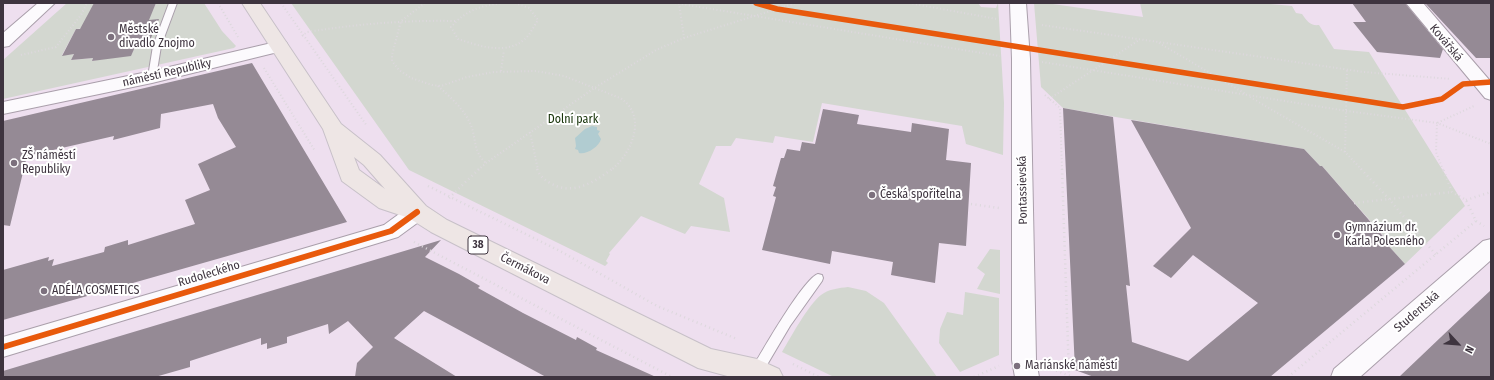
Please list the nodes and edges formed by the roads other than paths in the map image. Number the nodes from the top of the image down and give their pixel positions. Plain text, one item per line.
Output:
1 (47, 3) edge
2 (173, 3) edge
3 (251, 3) edge
4 (1414, 3) edge
5 (1018, 12) edge
6 (3, 42) edge
7 (280, 46) junction
8 (152, 76) junction
9 (1485, 88) edge
10 (3, 108) edge
11 (417, 212) junction
12 (1491, 247) edge
13 (818, 278) dead end
14 (3, 347) edge
15 (765, 367) edge
16 (716, 368) edge
17 (1027, 377) edge
18 (1343, 377) edge

1 - 6 street
2 - 8 lane
3 - 7 main road, 38
4 - 9 street, Kovářská
5 - 17 street, Pontassievská
7 - 8 street, náměstí Republiky
7 - 11 main road, Čermákova / 38
8 - 10 street, náměstí Republiky
11 - 14 street, Rudoleckého
11 - 16 main road, Čermákova / 38
12 - 18 street, Studentská
13 - 15 lane
15 - 16 main road, Čermákova / 38

